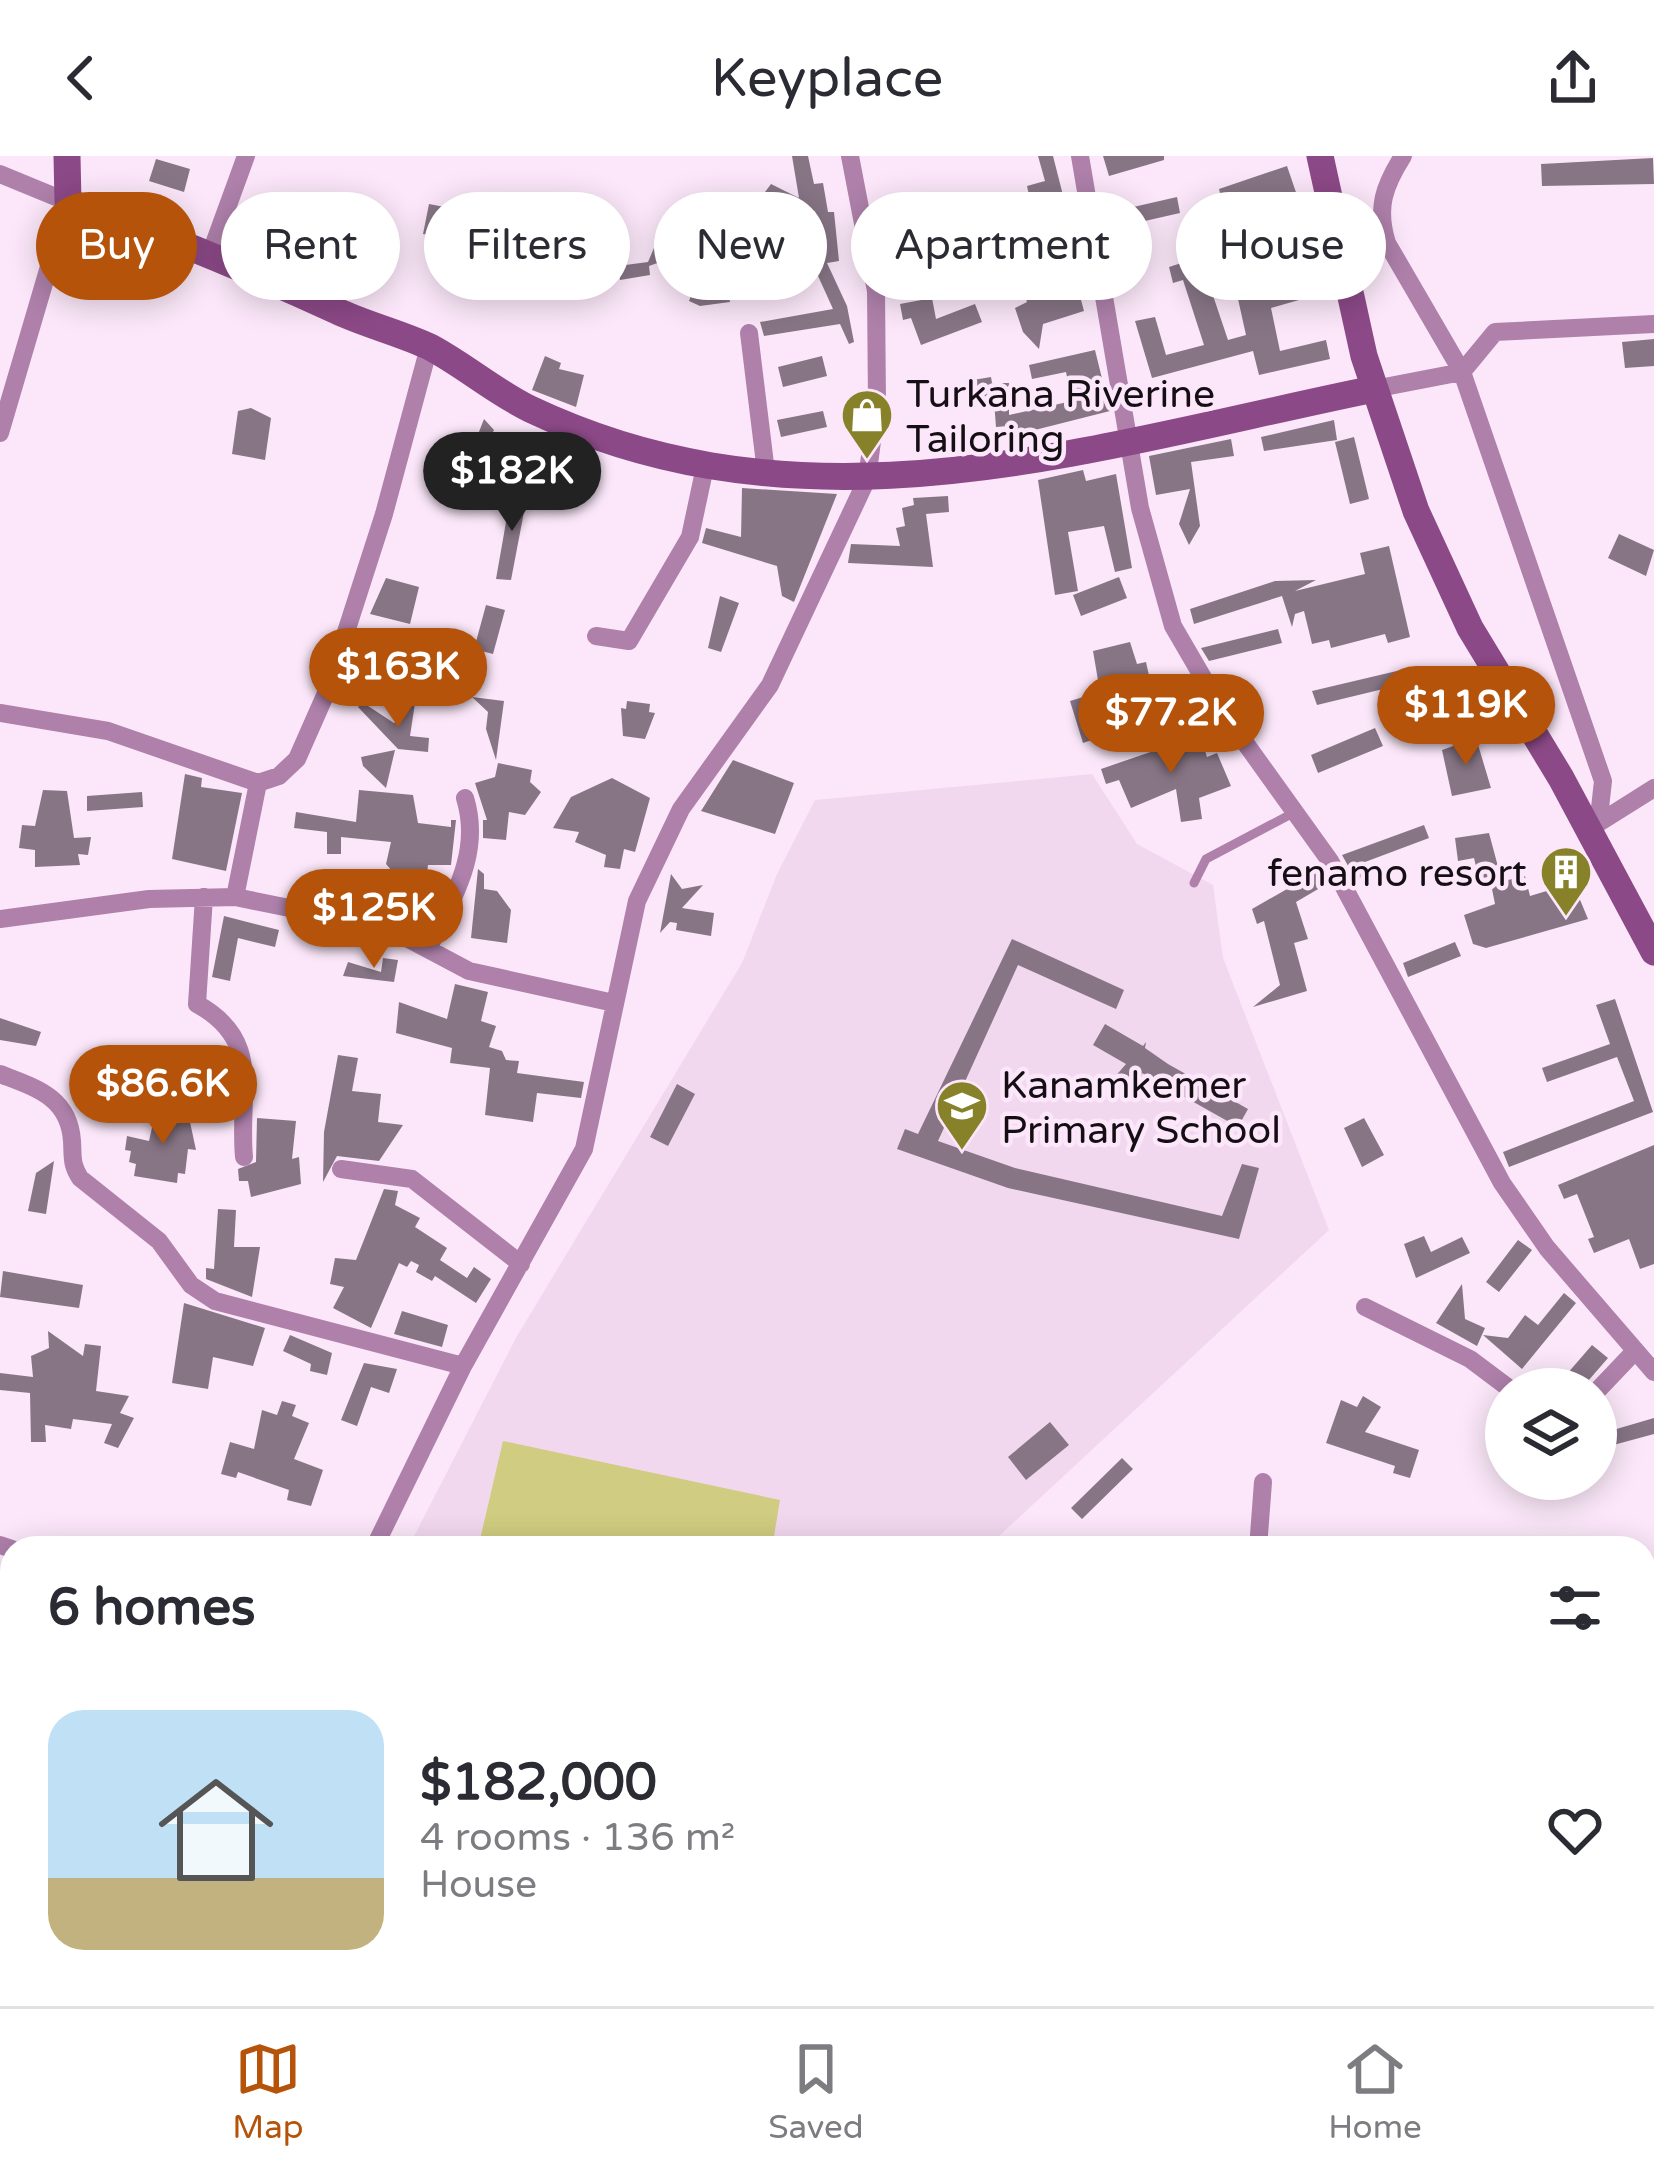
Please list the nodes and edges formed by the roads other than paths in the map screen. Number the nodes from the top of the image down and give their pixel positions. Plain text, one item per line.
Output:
1 (67, 156) edge
2 (246, 156) edge
3 (850, 156) edge
4 (1080, 156) edge
5 (1320, 156) edge
6 (1403, 156) edge
7 (0, 174) edge
8 (44, 192) edge
9 (68, 192) edge
10 (197, 247) edge
11 (211, 252) junction
12 (36, 297) edge
13 (1654, 324) edge
14 (749, 333) dead end
15 (429, 347) junction
16 (1462, 372) junction
17 (10, 374) edge
18 (1374, 389) junction
19 (0, 433) edge
20 (1127, 442) junction
21 (706, 463) junction
22 (766, 472) junction
23 (867, 479) junction
24 (596, 636) dead end
25 (0, 712) edge
26 (259, 783) junction
27 (1654, 788) edge
28 (465, 798) dead end
29 (1297, 811) junction
30 (1589, 830) junction
31 (1194, 884) dead end
32 (204, 897) junction
33 (235, 897) junction
34 (0, 919) edge
35 (429, 946) junction
36 (1654, 952) edge
37 (614, 1003) junction
38 (0, 1074) edge
39 (244, 1157) dead end
40 (341, 1169) dead end
41 (520, 1264) junction
42 (1364, 1307) dead end
43 (1635, 1352) junction
44 (464, 1366) junction
45 (1485, 1370) edge
46 (1617, 1370) edge
47 (1654, 1372) edge
48 (1262, 1482) dead end
49 (380, 1536) edge
50 (1259, 1536) edge

1 - 9 street
2 - 11 street
3 - 23 street
4 - 20 street
5 - 18 street
6 - 16 street
7 - 8 street
10 - 11 street
11 - 15 street
12 - 17 street
13 - 16 street
14 - 22 street
15 - 21 street
15 - 26 street
16 - 18 street
16 - 30 street
17 - 19 street
18 - 20 street
18 - 30 street
20 - 23 street
20 - 29 street
21 - 22 street
21 - 24 street
22 - 23 street
23 - 37 street
25 - 26 street
26 - 33 street
27 - 30 street
28 - 35 street
29 - 31 lane
29 - 43 street
30 - 36 street
32 - 33 street
32 - 34 street
32 - 39 street
33 - 35 street
35 - 37 street
37 - 41 street
38 - 44 street
40 - 41 street
41 - 44 street
42 - 45 street
43 - 46 street
43 - 47 street
44 - 49 street
48 - 50 street

